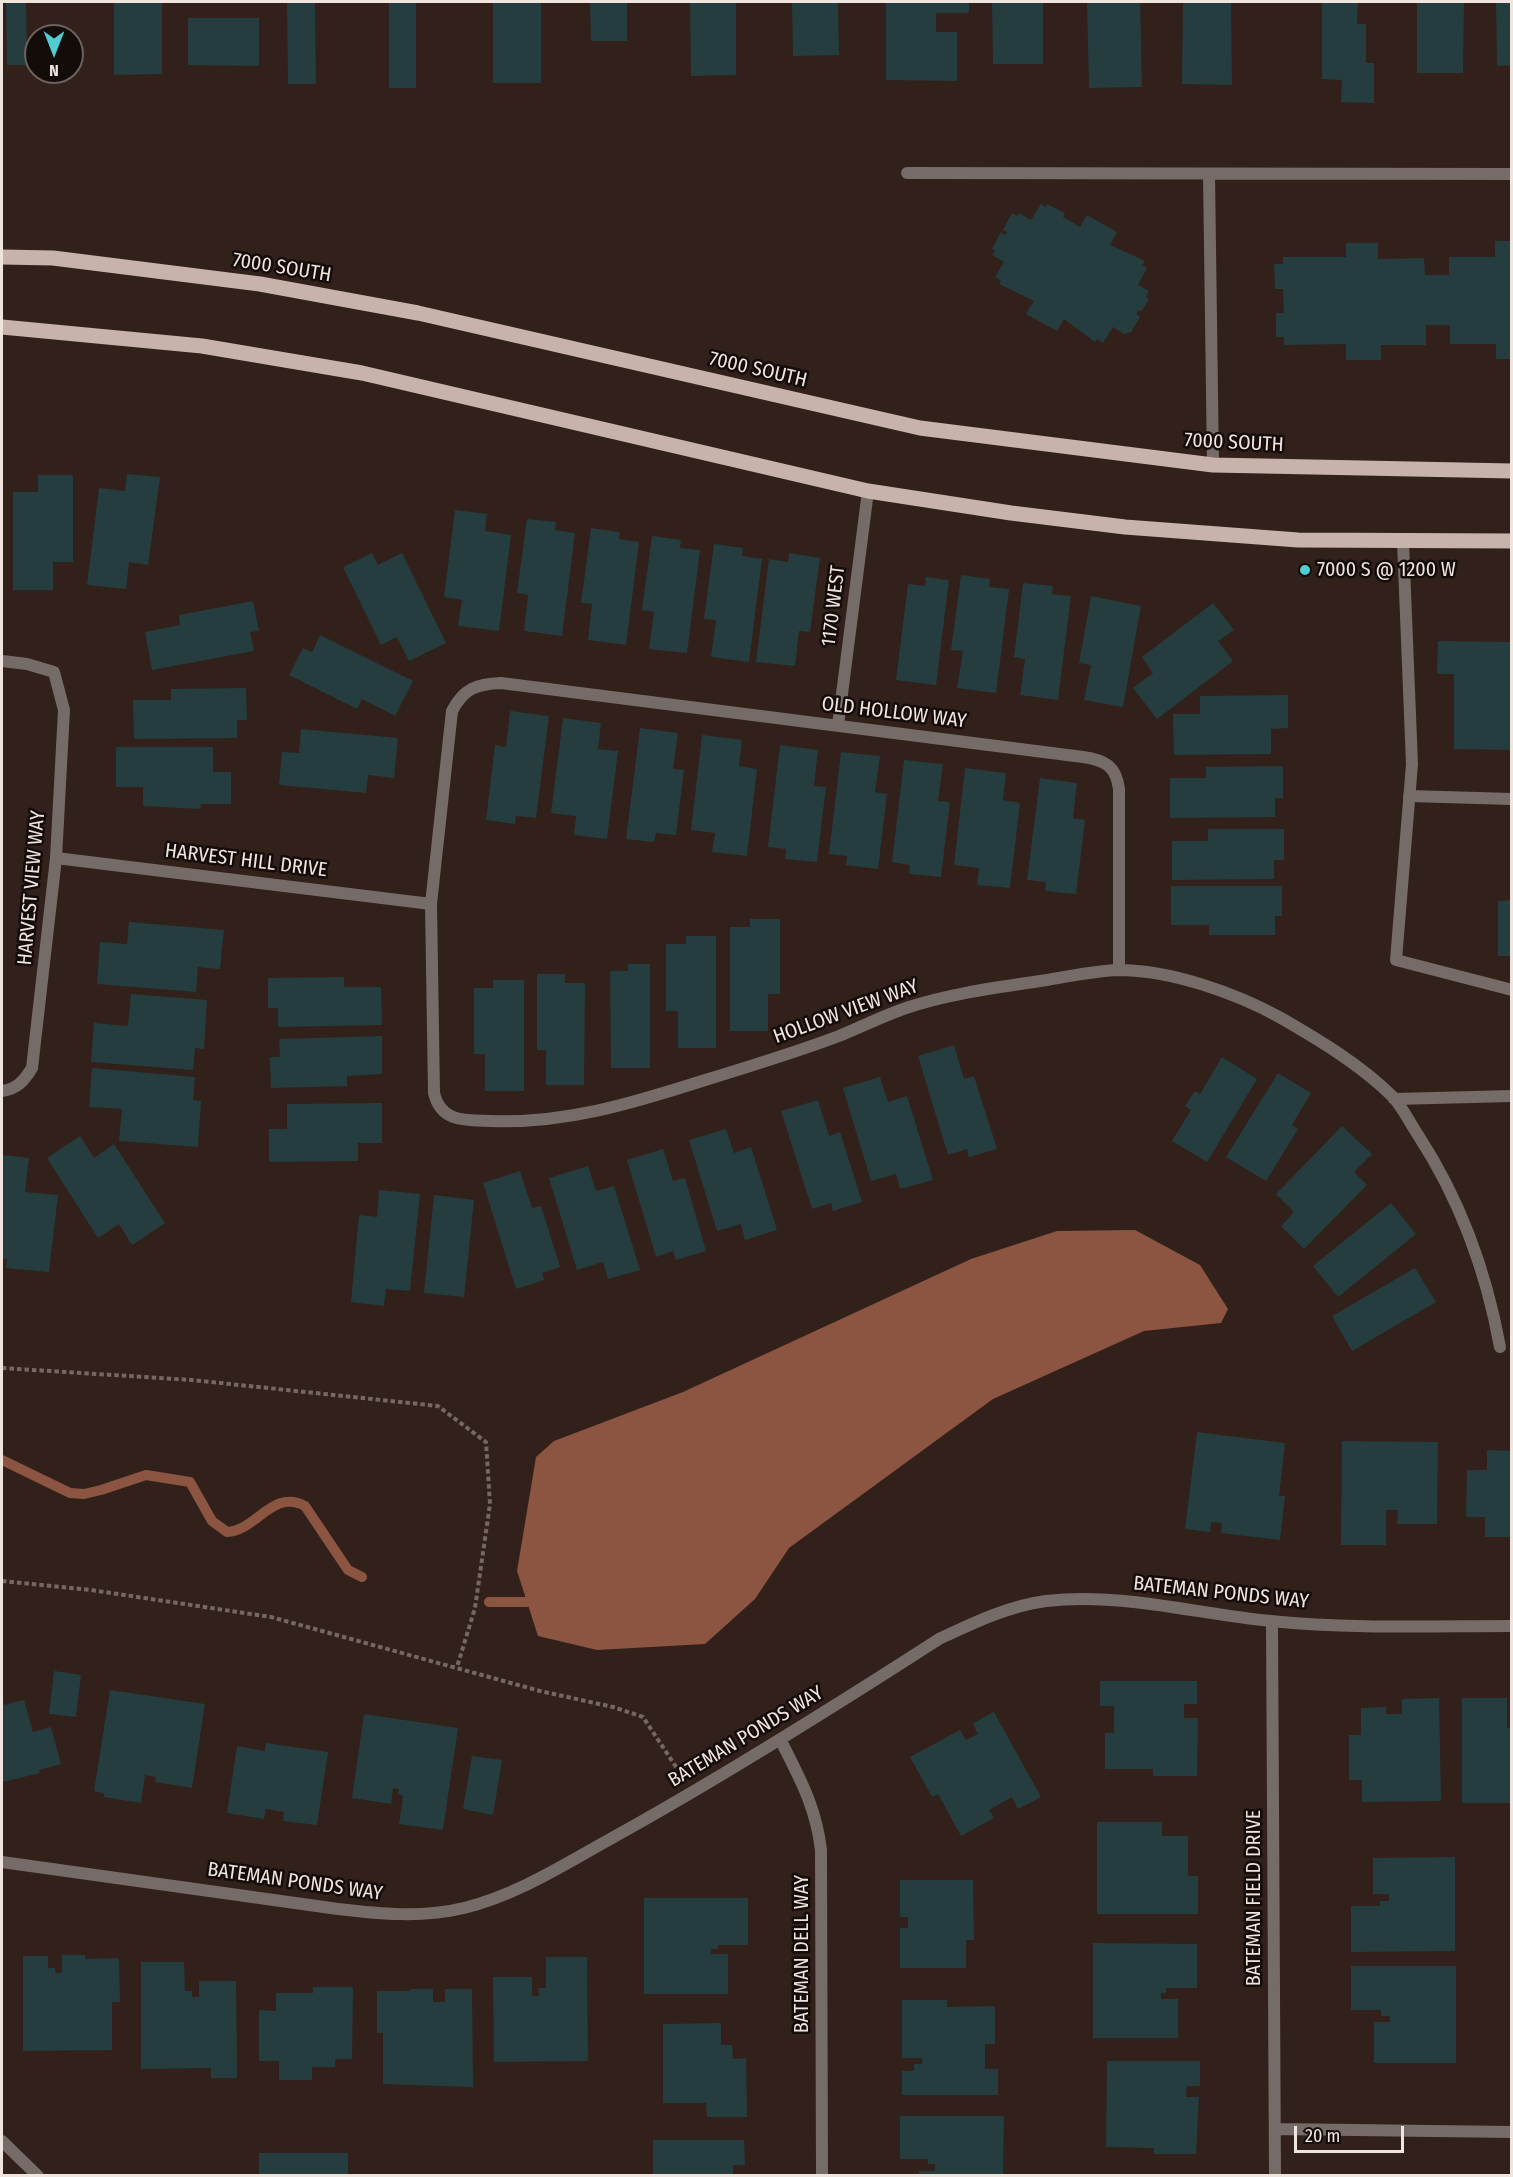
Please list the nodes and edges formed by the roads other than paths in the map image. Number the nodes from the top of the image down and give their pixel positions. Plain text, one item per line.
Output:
1 (907, 173) dead end
2 (1209, 174) junction
3 (1512, 174) edge
4 (2, 256) edge
5 (2, 327) edge
6 (1213, 465) junction
7 (1512, 471) edge
8 (868, 491) junction
9 (1512, 541) edge
10 (1403, 542) junction
11 (2, 661) edge
12 (467, 690) joint
13 (838, 725) junction
14 (1409, 796) junction
15 (1512, 799) edge
16 (56, 858) junction
17 (431, 904) junction
18 (1119, 970) junction
19 (1512, 990) edge
20 (2, 1091) edge
21 (1512, 1096) edge
22 (1394, 1099) junction
23 (1500, 1347) dead end
24 (1272, 1621) junction
25 (1512, 1626) edge
26 (781, 1741) junction
27 (2, 1862) edge
28 (1275, 2130) junction
29 (1512, 2132) edge
30 (2, 2141) edge
31 (38, 2175) edge
32 (822, 2175) edge
33 (1275, 2175) edge

1 - 2 street
2 - 3 street
2 - 6 street
4 - 6 main road, 7000 SOUTH
5 - 8 main road
6 - 7 main road, 7000 SOUTH
8 - 10 main road
8 - 13 street, 1170 WEST
9 - 10 main road
10 - 14 street
11 - 16 street, HARVEST VIEW WAY
12 - 13 street, OLD HOLLOW WAY
12 - 17 street, HOLLOW VIEW WAY
13 - 18 street, OLD HOLLOW WAY
14 - 15 street
14 - 19 street
16 - 17 street, HARVEST HILL DRIVE
16 - 20 street, HARVEST VIEW WAY
17 - 18 street, HOLLOW VIEW WAY
18 - 22 street, HOLLOW VIEW WAY
21 - 22 street
22 - 23 street, HOLLOW VIEW WAY
24 - 25 street, BATEMAN PONDS WAY
24 - 26 street, BATEMAN PONDS WAY
24 - 28 street, BATEMAN FIELD DRIVE
26 - 27 street, BATEMAN PONDS WAY
26 - 32 street, BATEMAN DELL WAY
28 - 29 street
28 - 33 street, BATEMAN FIELD DRIVE
30 - 31 street

